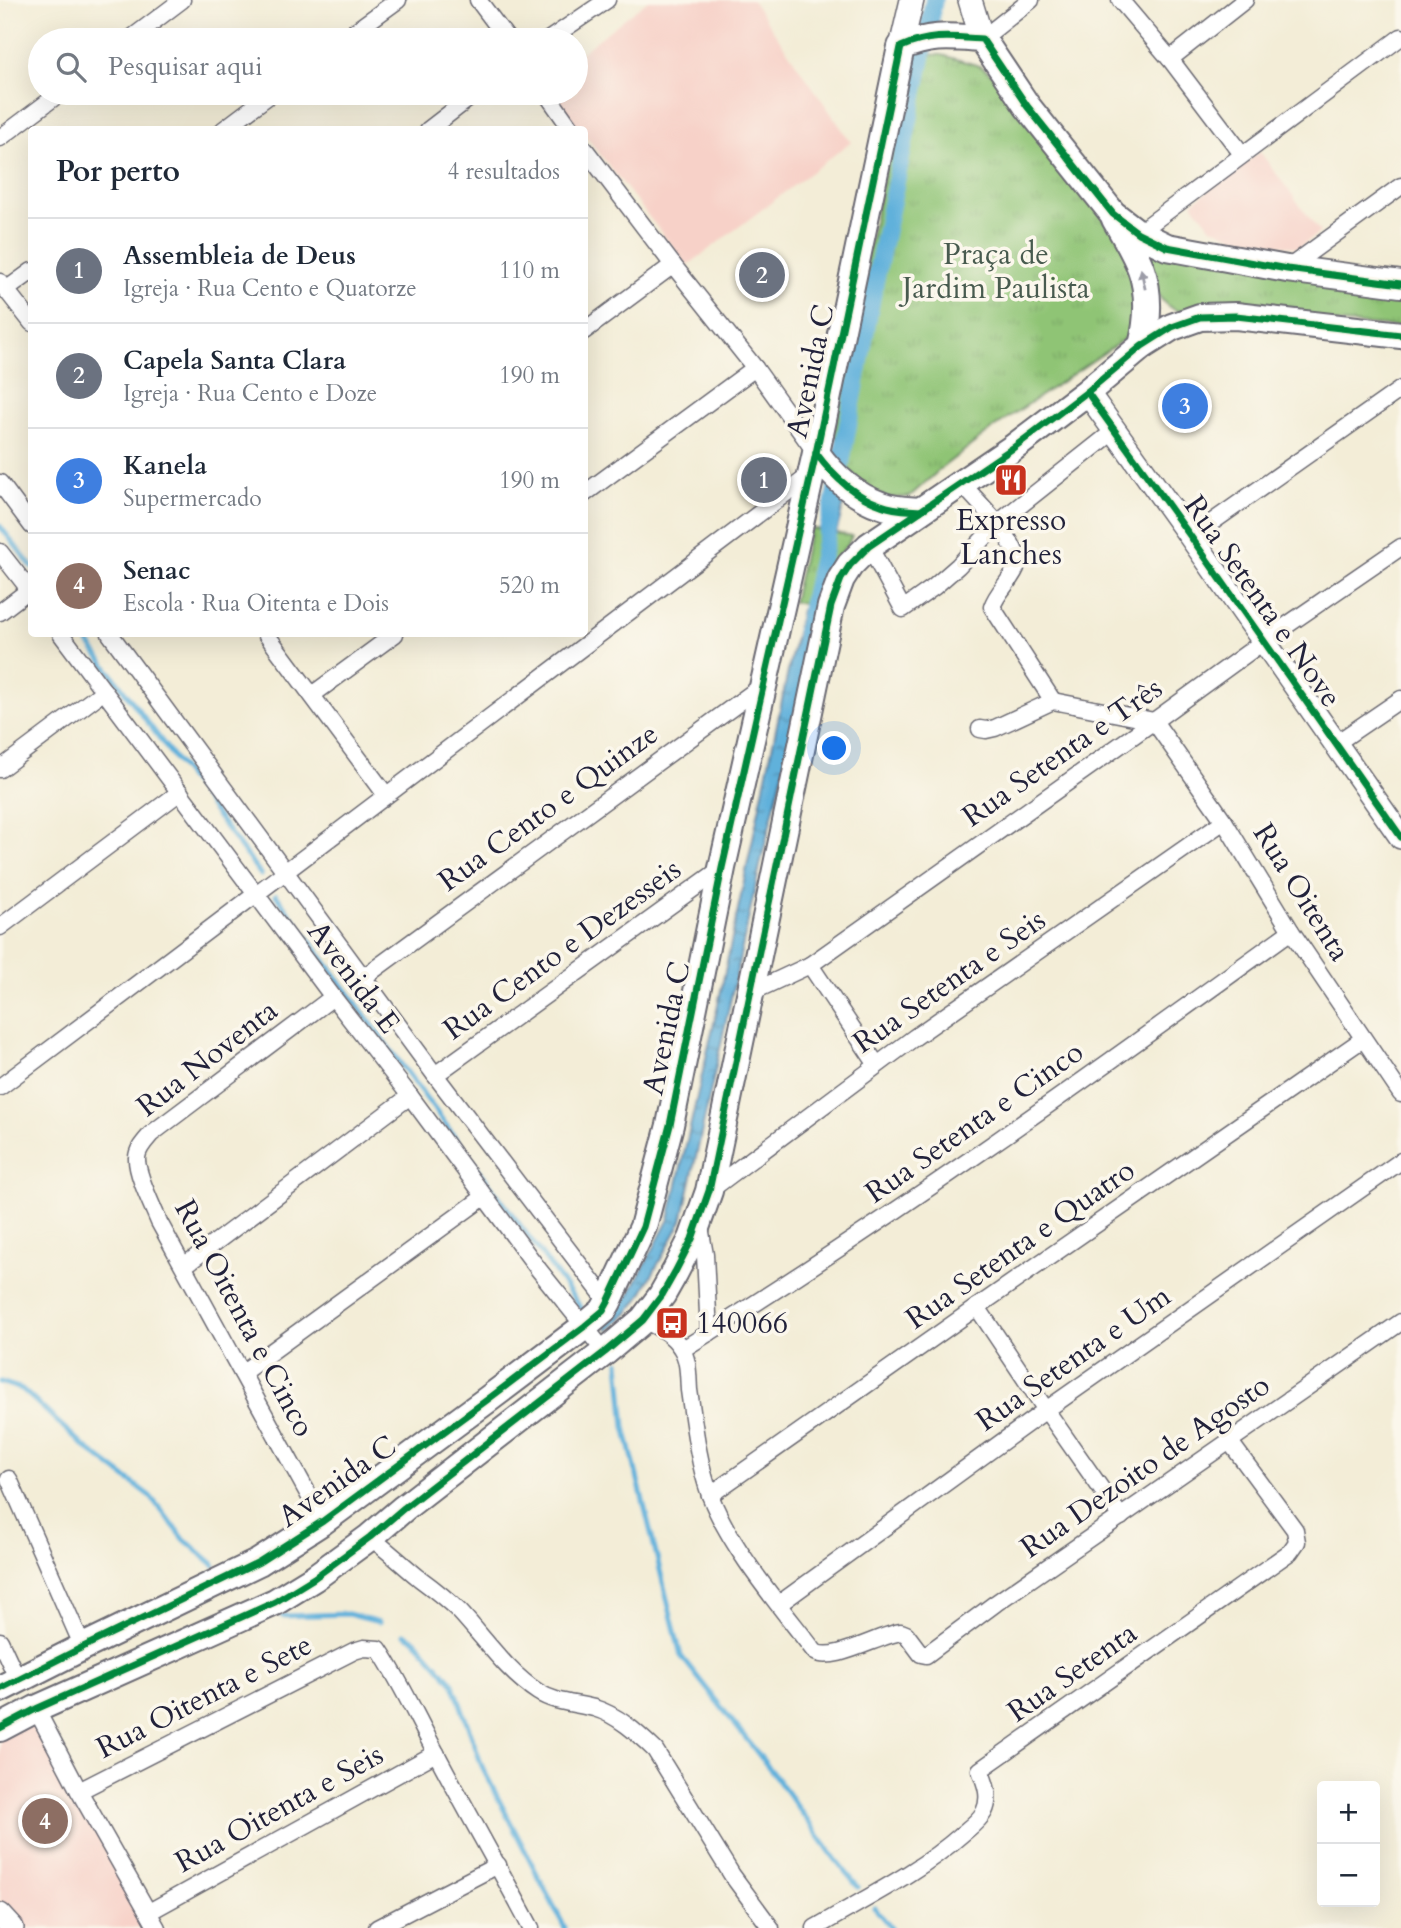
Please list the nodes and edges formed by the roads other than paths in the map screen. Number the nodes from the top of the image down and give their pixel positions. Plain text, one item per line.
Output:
1 (182, 0) edge
2 (398, 0) edge
3 (478, 0) edge
4 (607, 0) edge
5 (912, 0) edge
6 (970, 0) edge
7 (1031, 0) edge
8 (1120, 0) edge
9 (1245, 0) edge
10 (145, 28) edge
11 (360, 28) edge
12 (499, 28) edge
13 (566, 28) edge
14 (1401, 37) edge
15 (982, 39) junction
16 (919, 41) junction
17 (1170, 59) junction
18 (44, 105) edge
19 (256, 105) edge
20 (461, 105) edge
21 (554, 105) edge
22 (228, 126) edge
23 (433, 126) edge
24 (569, 126) edge
25 (0, 138) edge
26 (1242, 155) junction
27 (588, 160) edge
28 (1401, 186) edge
29 (1112, 214) junction
30 (1138, 233) junction
31 (673, 265) junction
32 (1287, 269) junction
33 (28, 273) edge
34 (1401, 284) edge
35 (3, 286) edge
36 (28, 318) edge
37 (588, 328) edge
38 (1401, 335) edge
39 (1142, 346) junction
40 (755, 368) junction
41 (1401, 389) edge
42 (1087, 392) junction
43 (1114, 431) junction
44 (820, 468) junction
45 (0, 483) edge
46 (962, 484) junction
47 (588, 491) edge
48 (920, 511) junction
49 (28, 521) edge
50 (998, 523) junction
51 (1191, 537) junction
52 (875, 541) junction
53 (1401, 547) edge
54 (0, 552) edge
55 (28, 589) edge
56 (28, 593) edge
57 (0, 612) edge
58 (63, 637) edge
59 (112, 637) edge
60 (269, 637) edge
61 (391, 637) edge
62 (1264, 641) junction
63 (765, 683) junction
64 (104, 691) junction
65 (312, 695) junction
66 (1401, 699) edge
67 (1053, 701) junction
68 (1154, 721) junction
69 (980, 729) dead end
70 (1335, 744) junction
71 (0, 769) edge
72 (180, 792) junction
73 (386, 795) junction
74 (1224, 821) junction
75 (1401, 837) edge
76 (722, 868) junction
77 (285, 873) junction
78 (257, 894) junction
79 (0, 928) edge
80 (1292, 931) junction
81 (810, 965) junction
82 (364, 976) junction
83 (750, 993) junction
84 (332, 997) junction
85 (1363, 1039) junction
86 (877, 1065) junction
87 (435, 1075) junction
88 (0, 1087) edge
89 (1401, 1094) edge
90 (410, 1096) junction
91 (1401, 1161) edge
92 (140, 1176) joint
93 (709, 1191) junction
94 (484, 1197) junction
95 (699, 1221) junction
96 (184, 1266) junction
97 (608, 1302) junction
98 (977, 1307) junction
99 (643, 1320) junction
100 (1401, 1322) edge
101 (585, 1326) junction
102 (709, 1333) junction
103 (683, 1349) junction
104 (604, 1352) junction
105 (242, 1373) junction
106 (1046, 1410) junction
107 (1230, 1442) junction
108 (382, 1478) junction
109 (9, 1479) dead end
110 (710, 1496) junction
111 (404, 1508) junction
112 (1121, 1517) junction
113 (323, 1521) junction
114 (370, 1537) junction
115 (779, 1604) junction
116 (0, 1641) edge
117 (83, 1647) junction
118 (9, 1685) edge
119 (36, 1709) junction
120 (0, 1728) edge
121 (436, 1753) junction
122 (79, 1791) junction
123 (498, 1865) junction
124 (149, 1912) junction
125 (0, 1915) edge
126 (12, 1928) edge
127 (157, 1928) edge
128 (377, 1928) edge
129 (531, 1928) edge
130 (771, 1928) edge
131 (815, 1928) edge

1 - 10 street
2 - 11 street
3 - 12 street
4 - 13 street
5 - 16 street, Avenida C
6 - 15 street
7 - 15 street
8 - 17 street
9 - 17 street
14 - 26 street
15 - 16 main road
15 - 29 main road
16 - 44 main road, Avenida C
17 - 26 street
18 - 25 street
19 - 22 street
20 - 23 street
21 - 24 street
26 - 30 street
27 - 31 street
28 - 32 street
29 - 30 main road
39 -> 29 main road
30 - 32 main road
31 - 37 street
31 - 40 street
32 - 34 main road
33 - 35 street
35 - 36 street
38 - 39 main road, Avenida C
39 - 42 main road, Avenida C
40 - 44 street
40 - 47 street
41 - 51 street
42 - 43 street, Rua Setenta e Nove
42 - 46 main road, Avenida C
43 - 50 street
43 - 51 street, Rua Setenta e Nove
44 - 48 main road
44 - 63 main road, Avenida C
44 - 73 street
45 - 49 street
46 - 48 main road, Avenida C
46 - 50 street
48 - 52 main road, Avenida C
50 - 52 street
50 - 67 street
51 - 62 street, Rua Setenta e Nove
52 - 83 main road, Avenida C
53 - 62 street, Rua Setenta e Três
54 - 55 street
56 - 57 street
58 - 64 street, Avenida E
59 - 77 street, Avenida E
60 - 65 street
61 - 65 street
62 - 68 street, Rua Setenta e Três
62 - 70 street, Rua Setenta e Nove
63 - 76 main road, Avenida C
63 - 82 street, Rua Cento e Quinze
64 - 71 street
64 - 72 street, Avenida E
65 - 73 street
66 - 70 street
67 - 68 street
67 - 69 street
68 - 74 street, Rua Oitenta
68 - 81 street, Rua Setenta e Três
70 - 75 street, Rua Setenta e Nove
72 - 78 street, Avenida E
72 - 79 street
73 - 77 street
74 - 80 street, Rua Oitenta
74 - 86 street, Rua Setenta e Seis
76 - 87 street, Rua Cento e Dezesseis
76 - 97 main road, Avenida C
77 - 78 street
77 - 82 street, Avenida E
78 - 84 street, Avenida E
78 - 88 street
80 - 85 street, Rua Oitenta
80 - 102 street, Rua Setenta e Cinco
81 - 83 street, Rua Setenta e Três
81 - 86 street
82 - 87 street, Avenida E
83 - 93 main road, Avenida C
84 - 90 street, Avenida E
84 - 92 street, Rua Noventa
85 - 89 street, Rua Oitenta
85 - 98 street, Rua Setenta e Quatro
86 - 93 street, Rua Setenta e Seis
87 - 97 street, Avenida E
90 - 94 street, Avenida E
90 - 96 street
91 - 106 street, Rua Setenta e Um
92 - 96 street, Rua Oitenta e Cinco
93 - 95 main road, Avenida C
94 - 101 street, Avenida E
94 - 105 street
95 - 99 main road, Avenida C
95 - 102 street
96 - 105 street, Rua Oitenta e Cinco
97 - 101 main road, Avenida C
98 - 106 street
98 - 110 street, Rua Setenta e Quatro
99 - 103 street
99 - 104 main road, Avenida C
100 - 107 street, Rua Dezoito de Agosto
101 - 104 street, Avenida E
101 - 108 main road, Avenida C
102 - 103 street, Rua Setenta e Cinco
103 - 110 street
104 - 111 main road, Avenida C
105 - 113 street, Rua Oitenta e Cinco
106 - 112 street
106 - 115 street, Rua Setenta e Um
107 - 112 street, Rua Dezoito de Agosto
107 - 131 street, Rua Setenta
108 - 111 main road
108 - 113 main road, Avenida C
109 - 117 street
110 - 115 street
111 - 114 main road, Avenida C
112 - 115 street, Rua Dezoito de Agosto
113 - 117 main road, Avenida C
114 - 119 main road, Avenida C
114 - 130 street
116 - 118 street
117 - 118 main road, Avenida C
119 - 120 main road, Avenida C
119 - 122 street
121 - 122 street, Rua Oitenta e Sete
121 - 123 street
121 - 124 street, Rua Oitenta e Seis
122 - 124 street
123 - 128 street
123 - 129 street
124 - 127 street
125 - 126 street

